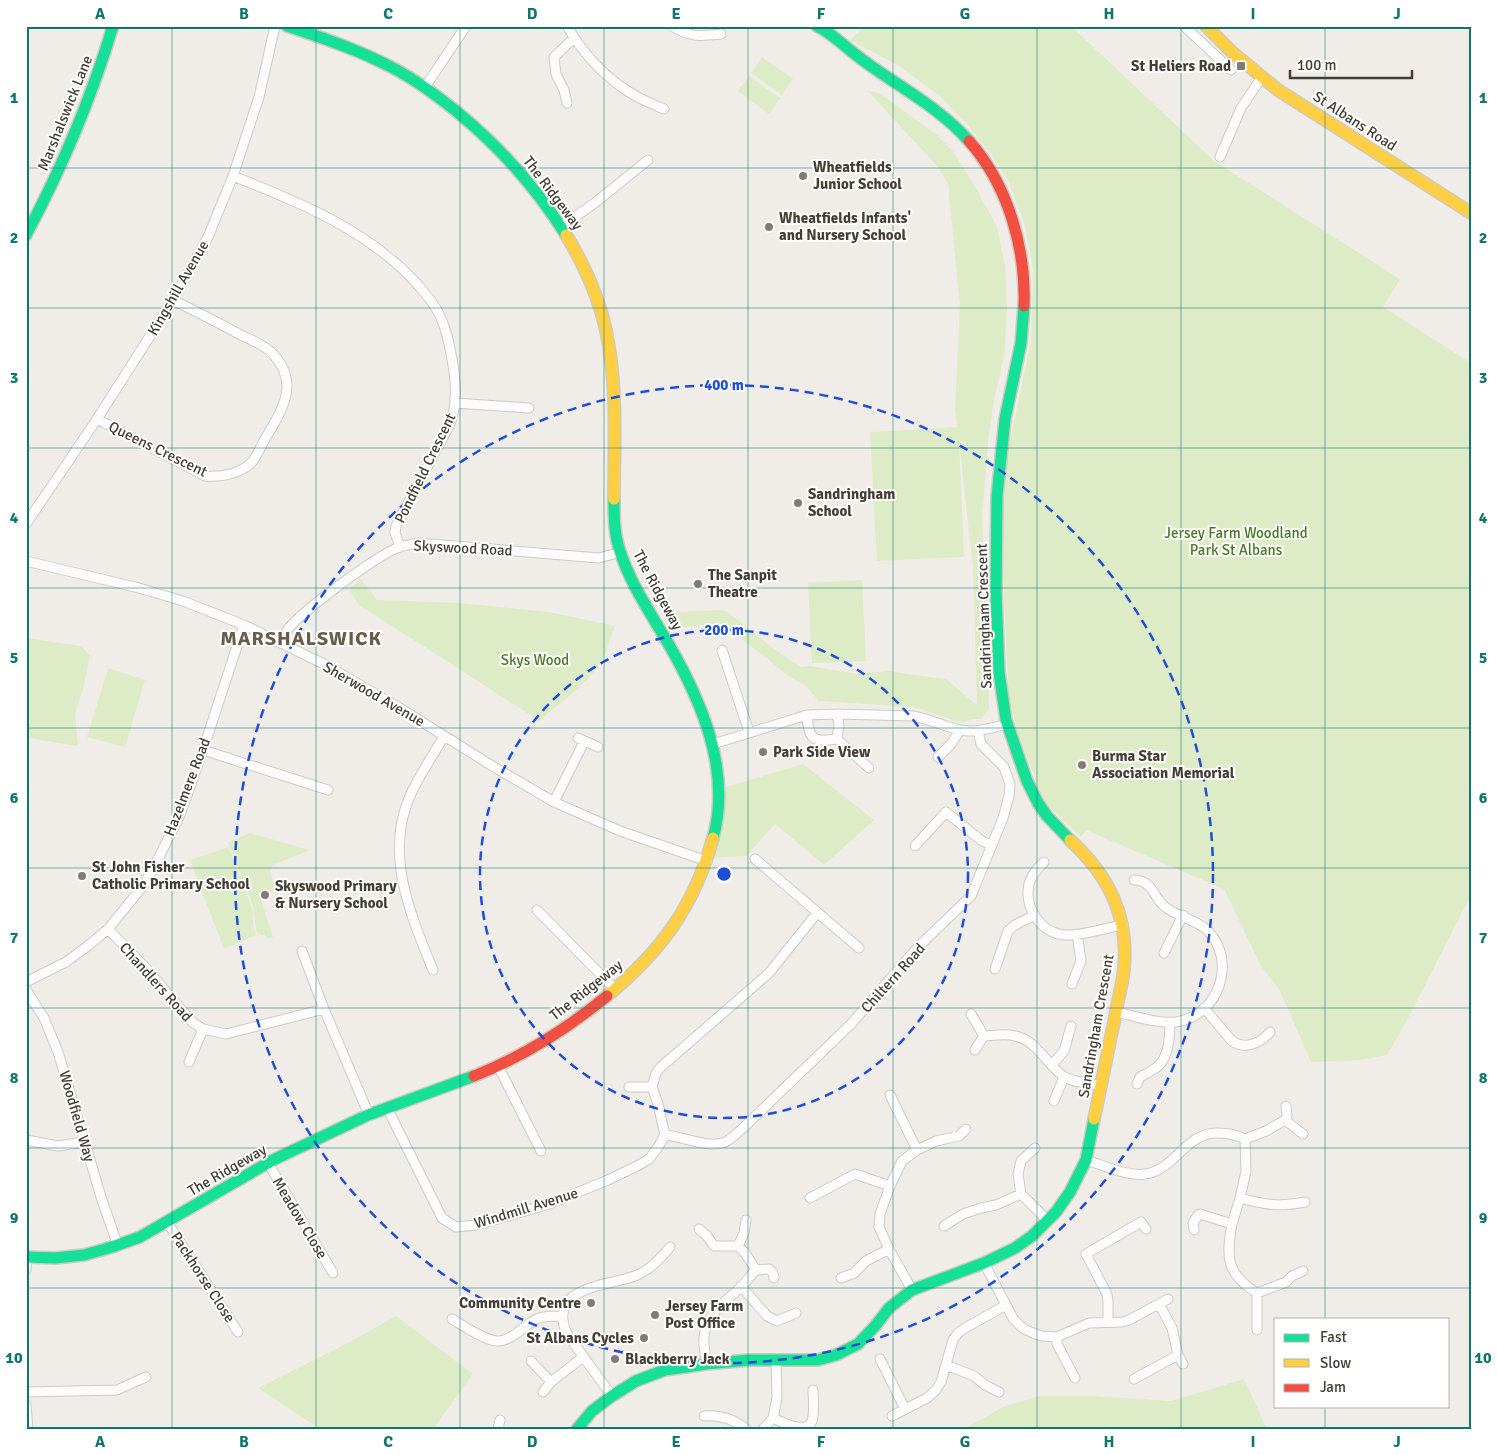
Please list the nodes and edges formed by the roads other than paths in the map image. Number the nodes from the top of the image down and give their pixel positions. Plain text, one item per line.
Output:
1 (113, 26) edge
2 (275, 26) edge
3 (287, 26) edge
4 (466, 26) edge
5 (567, 26) edge
6 (672, 26) edge
7 (817, 26) edge
8 (1184, 26) edge
9 (1206, 26) edge
10 (721, 34) dead end
11 (574, 38) junction
12 (1231, 70) dead end
13 (1262, 77) junction
14 (425, 87) junction
15 (567, 103) dead end
16 (664, 109) dead end
17 (1220, 157) dead end
18 (648, 160) dead end
19 (233, 176) junction
20 (1471, 213) edge
21 (562, 226) junction
22 (26, 235) edge
23 (174, 300) junction
24 (455, 403) junction
25 (529, 408) dead end
26 (97, 419) junction
27 (26, 524) edge
28 (400, 547) junction
29 (621, 552) junction
30 (26, 561) edge
31 (244, 625) junction
32 (281, 642) junction
33 (722, 650) dead end
34 (837, 714) junction
35 (807, 715) junction
36 (1007, 724) junction
37 (960, 730) junction
38 (978, 731) junction
39 (749, 732) junction
40 (444, 736) junction
41 (837, 739) junction
42 (712, 744) junction
43 (598, 747) dead end
44 (203, 750) junction
45 (938, 757) dead end
46 (869, 768) dead end
47 (328, 790) dead end
48 (554, 802) junction
49 (991, 845) junction
50 (915, 846) dead end
51 (755, 859) dead end
52 (707, 861) junction
53 (1044, 862) dead end
54 (1134, 880) dead end
55 (537, 910) dead end
56 (817, 913) junction
57 (1183, 915) junction
58 (1033, 916) junction
59 (1123, 925) junction
60 (108, 929) junction
61 (1077, 934) junction
62 (859, 948) dead end
63 (302, 951) dead end
64 (1164, 953) dead end
65 (995, 968) dead end
66 (433, 970) dead end
67 (26, 982) edge
68 (1072, 984) dead end
69 (26, 990) edge
70 (615, 990) junction
71 (1204, 1008) junction
72 (324, 1009) junction
73 (1116, 1012) junction
74 (971, 1014) dead end
75 (1170, 1022) junction
76 (1071, 1026) dead end
77 (203, 1029) junction
78 (1270, 1032) dead end
79 (984, 1036) junction
80 (975, 1050) dead end
81 (189, 1062) dead end
82 (1052, 1065) junction
83 (498, 1066) junction
84 (1064, 1077) junction
85 (1137, 1084) dead end
86 (1102, 1086) junction
87 (629, 1087) dead end
88 (652, 1087) junction
89 (890, 1095) dead end
90 (1054, 1101) dead end
91 (1286, 1106) dead end
92 (387, 1108) junction
93 (369, 1115) junction
94 (1286, 1120) junction
95 (966, 1129) dead end
96 (1303, 1134) dead end
97 (665, 1135) junction
98 (1245, 1139) junction
99 (26, 1140) edge
100 (84, 1142) junction
101 (1036, 1148) dead end
102 (918, 1150) junction
103 (541, 1151) dead end
104 (1086, 1160) junction
105 (268, 1163) junction
106 (890, 1186) junction
107 (1021, 1194) junction
108 (810, 1198) dead end
109 (1240, 1198) junction
110 (1305, 1202) dead end
111 (746, 1220) dead end
112 (1048, 1221) junction
113 (167, 1222) junction
114 (1232, 1224) junction
115 (944, 1226) dead end
116 (699, 1229) dead end
117 (1146, 1229) dead end
118 (1194, 1230) dead end
119 (118, 1246) junction
120 (738, 1246) junction
121 (670, 1247) dead end
122 (889, 1249) junction
123 (27, 1257) edge
124 (984, 1263) junction
125 (26, 1270) edge
126 (756, 1270) junction
127 (1303, 1271) dead end
128 (333, 1273) dead end
129 (774, 1278) dead end
130 (841, 1278) dead end
131 (741, 1286) junction
132 (912, 1290) junction
133 (1257, 1293) junction
134 (1168, 1299) dead end
135 (1159, 1304) junction
136 (1006, 1305) junction
137 (796, 1313) dead end
138 (562, 1316) junction
139 (452, 1319) dead end
140 (1108, 1322) junction
141 (1257, 1330) dead end
142 (238, 1332) dead end
143 (1057, 1337) junction
144 (1178, 1355) junction
145 (583, 1357) junction
146 (880, 1359) dead end
147 (776, 1360) junction
148 (531, 1361) dead end
149 (706, 1364) junction
150 (1183, 1364) dead end
151 (946, 1365) junction
152 (146, 1377) dead end
153 (1075, 1378) dead end
154 (1134, 1379) dead end
155 (551, 1382) junction
156 (813, 1390) dead end
157 (26, 1392) edge
158 (543, 1392) dead end
159 (999, 1392) dead end
160 (612, 1396) junction
161 (26, 1405) edge
162 (905, 1409) junction
163 (704, 1416) dead end
164 (892, 1416) dead end
165 (773, 1418) junction
166 (28, 1429) edge
167 (577, 1429) edge
168 (746, 1429) edge
169 (763, 1429) edge

1 - 22 street, Marshalswick Lane
2 - 19 street, Kingshill Avenue
3 - 14 street, The Ridgeway
4 - 14 street
5 - 11 street
6 - 10 street
7 - 36 street, Sandringham Crescent
8 - 12 street
9 - 13 street, St Albans Road
11 - 15 street
11 - 16 street
13 - 17 street
13 - 20 street, St Albans Road
14 - 21 street, The Ridgeway
18 - 21 street
19 - 23 street, Kingshill Avenue
19 - 24 street, Pondfield Crescent
21 - 29 street, The Ridgeway
23 - 26 street, Kingshill Avenue
23 - 26 street, Queens Crescent
24 - 25 street
24 - 28 street, Pondfield Crescent
26 - 27 street, Kingshill Avenue
28 - 29 street, Skyswood Road
28 - 32 street, Skyswood Road
29 - 42 street, The Ridgeway
30 - 31 street, Sherwood Avenue
31 - 32 street, Sherwood Avenue
31 - 44 street, Hazelmere Road
32 - 40 street, Sherwood Avenue
33 - 39 street
34 - 35 street
34 - 37 street
34 - 41 street
35 - 39 street
35 - 41 street
36 - 38 street
36 - 59 street, Sandringham Crescent
37 - 38 street
37 - 45 street
38 - 49 street, Chiltern Road
39 - 42 street
40 - 48 street, Sherwood Avenue
40 - 66 street
41 - 46 street
42 - 52 street, The Ridgeway
43 - 48 street
44 - 47 street
44 - 60 street, Hazelmere Road
48 - 52 street, Sherwood Avenue
49 - 50 street
49 - 97 street, Chiltern Road
51 - 56 street
52 - 70 street, The Ridgeway
53 - 58 street
54 - 57 street
55 - 70 street
56 - 62 street
56 - 88 street
57 - 64 street
57 - 71 street
58 - 61 street
58 - 65 street
59 - 61 street
59 - 73 street, Sandringham Crescent
60 - 67 street, Hazelmere Road
60 - 77 street, Chandlers Road
61 - 68 street
63 - 72 street
69 - 100 street, Woodfield Way
70 - 83 street, The Ridgeway
71 - 75 street
71 - 78 street
72 - 77 street, Chandlers Road
72 - 93 street
73 - 75 street
73 - 86 street, Sandringham Crescent
74 - 79 street
75 - 85 street
76 - 82 street
77 - 81 street
79 - 80 street
79 - 82 street
82 - 84 street
83 - 92 street, The Ridgeway
83 - 103 street
84 - 86 street
84 - 90 street
86 - 104 street, Sandringham Crescent
87 - 88 street
88 - 97 street
89 - 102 street
91 - 94 street
92 - 93 street, The Ridgeway
92 - 97 street, Windmill Avenue
93 - 105 street, The Ridgeway
94 - 96 street
94 - 98 street
95 - 102 street
98 - 104 street
98 - 109 street
99 - 100 street
100 - 119 street, Woodfield Way
101 - 107 street
102 - 106 street
104 - 112 street, Sandringham Crescent
105 - 113 street, The Ridgeway
105 - 128 street, Meadow Close
106 - 108 street
106 - 122 street
107 - 112 street
107 - 115 street
109 - 110 street
109 - 114 street
111 - 120 street
112 - 124 street, Sandringham Crescent
113 - 119 street, The Ridgeway
113 - 142 street, Packhorse Close
114 - 118 street
114 - 133 street
116 - 120 street
117 - 140 street
119 - 123 street, The Ridgeway
120 - 126 street
121 - 138 street
122 - 130 street
122 - 132 street
123 - 125 street
124 - 132 street, Sandringham Crescent
124 - 136 street
126 - 129 street
126 - 131 street
127 - 133 street
131 - 137 street
131 - 149 street
132 - 147 street, Sandringham Crescent
133 - 141 street
134 - 135 street
135 - 140 street
135 - 144 street
136 - 143 street
136 - 151 street
138 - 139 street
138 - 145 street
140 - 143 street
143 - 153 street
144 - 150 street
144 - 154 street
145 - 155 street
145 - 160 street
146 - 162 street
147 - 149 street, Sandringham Crescent
147 - 165 street
148 - 155 street
149 - 160 street, Sandringham Crescent
151 - 159 street
151 - 162 street
152 - 157 street
155 - 158 street
156 - 165 street
160 - 167 street, Sandringham Crescent
161 - 166 street
162 - 164 street
163 - 168 street
165 - 169 street

